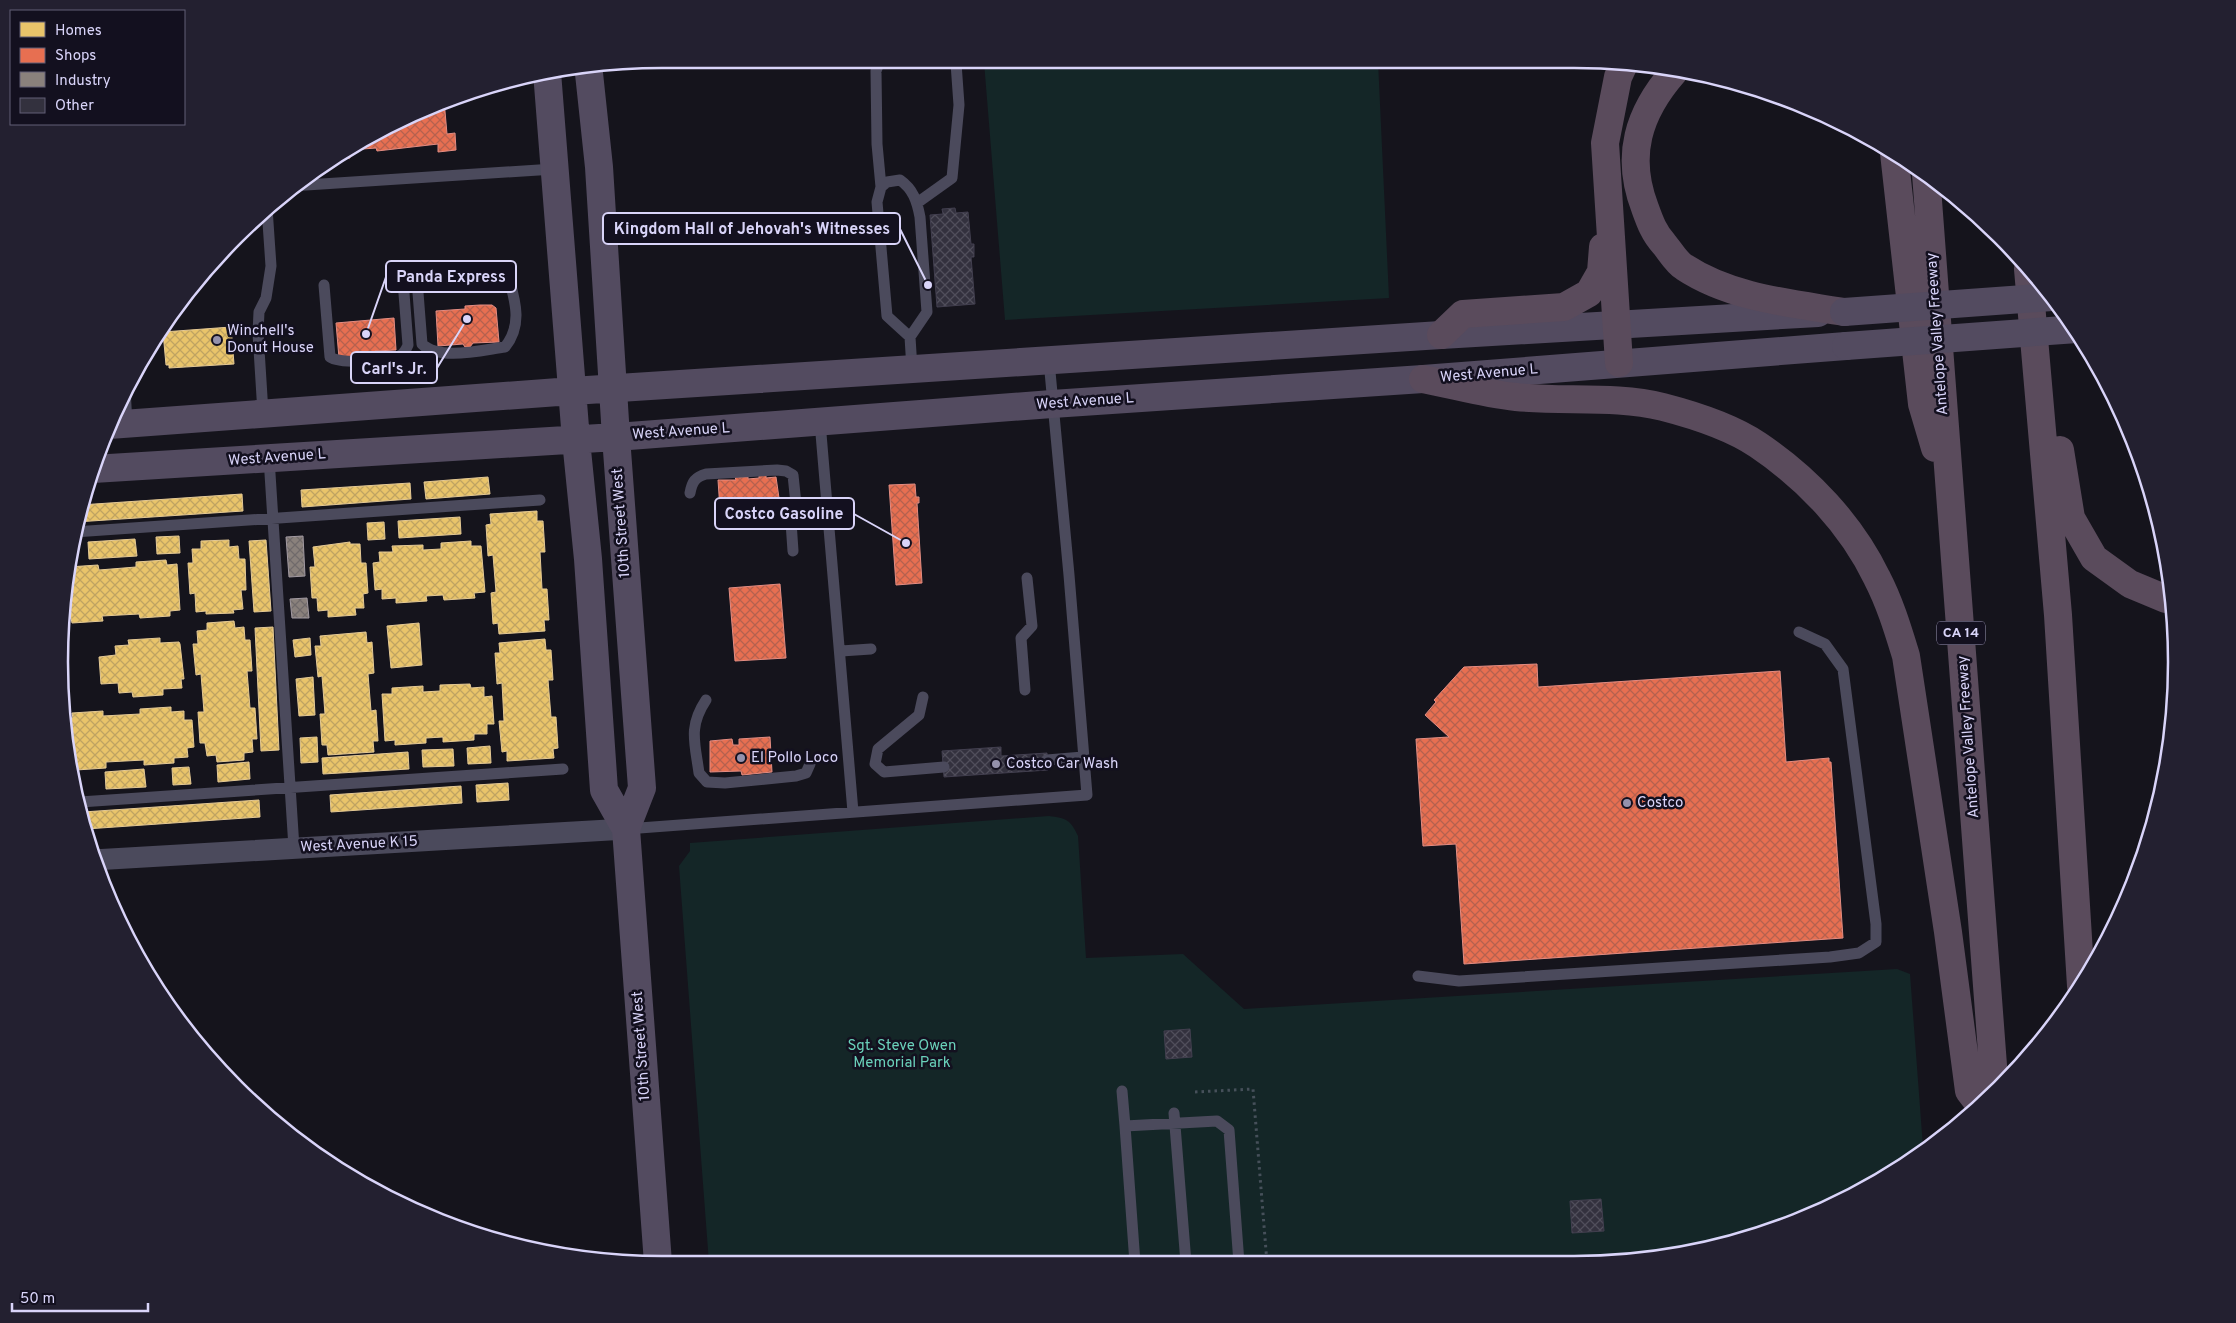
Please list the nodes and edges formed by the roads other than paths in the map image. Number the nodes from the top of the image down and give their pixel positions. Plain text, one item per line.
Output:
1 (877, 68) edge
2 (956, 68) edge
3 (1621, 70) edge
4 (589, 72) edge
5 (1671, 76) edge
6 (547, 79) edge
7 (1895, 162) edge
8 (554, 169) junction
9 (1927, 183) edge
10 (307, 185) edge
11 (881, 187) junction
12 (917, 202) junction
13 (1610, 216) junction
14 (268, 217) edge
15 (488, 270) dead end
16 (2029, 279) edge
17 (403, 280) dead end
18 (417, 280) dead end
19 (324, 285) dead end
20 (2044, 298) edge
21 (2045, 299) edge
22 (1844, 312) junction
23 (1617, 326) junction
24 (2067, 330) edge
25 (1441, 335) junction
26 (910, 337) junction
27 (1049, 361) junction
28 (1619, 363) junction
29 (912, 370) junction
30 (1423, 379) junction
31 (613, 390) junction
32 (572, 391) junction
33 (1052, 404) junction
34 (262, 413) junction
35 (820, 422) junction
36 (118, 425) edge
37 (616, 437) junction
38 (576, 440) junction
39 (269, 458) junction
40 (100, 469) edge
41 (690, 493) dead end
42 (540, 500) dead end
43 (1951, 508) junction
44 (274, 518) junction
45 (82, 531) edge
46 (793, 551) dead end
47 (1027, 578) dead end
48 (2164, 598) edge
49 (1799, 632) dead end
50 (871, 649) dead end
51 (841, 651) junction
52 (1025, 690) dead end
53 (923, 697) dead end
54 (706, 700) dead end
55 (1083, 757) junction
56 (1047, 760) dead end
57 (810, 764) dead end
58 (944, 768) dead end
59 (563, 769) dead end
60 (290, 788) junction
61 (85, 802) edge
62 (854, 812) junction
63 (626, 829) junction
64 (294, 848) junction
65 (102, 859) edge
66 (2080, 973) edge
67 (1418, 976) dead end
68 (1995, 1082) edge
69 (1122, 1090) dead end
70 (1976, 1099) edge
71 (1175, 1118) junction
72 (1125, 1126) junction
73 (657, 1256) edge
74 (1134, 1256) edge
75 (1185, 1256) edge
76 (1238, 1256) edge

1 - 11 lane
2 - 12 lane
3 - 13 highway
4 - 31 main road, 10th Street West
5 - 22 highway
6 - 8 main road, 10th Street West
7 - 43 highway
8 - 10 lane
8 - 32 main road, 10th Street West
9 - 43 highway, Antelope Valley Freeway / CA 14
11 - 12 lane
11 - 26 lane
12 - 26 lane
13 - 23 highway
13 - 25 highway
14 - 34 lane
15 - 18 lane
16 - 66 highway
17 - 19 lane
20 - 22 main road, bridge
21 - 48 highway
22 - 23 main road
23 - 25 main road
23 - 28 highway
24 - 28 main road, West Avenue L, bridge
25 - 27 main road
26 - 29 lane
27 - 29 main road
27 - 33 lane
28 - 30 main road, West Avenue L
29 - 31 main road
30 - 33 main road, West Avenue L
30 - 70 highway
31 - 32 main road
31 - 37 main road, 10th Street West
32 - 34 main road
32 - 38 main road, 10th Street West
33 - 35 main road, West Avenue L
33 - 55 lane
34 - 36 main road
35 - 37 main road, West Avenue L
35 - 51 lane
37 - 38 main road, West Avenue L
37 - 63 main road, 10th Street West
38 - 39 main road, West Avenue L
38 - 63 main road, 10th Street West
39 - 40 main road, West Avenue L
39 - 44 lane
41 - 46 lane
42 - 44 lane
43 - 68 highway, Antelope Valley Freeway / CA 14
44 - 45 lane
44 - 60 lane
47 - 52 lane
49 - 67 lane
50 - 51 lane
51 - 62 lane
53 - 58 lane
54 - 57 lane
55 - 56 lane
55 - 62 lane
59 - 60 lane
60 - 61 lane
60 - 64 lane
62 - 63 lane
63 - 64 street, West Avenue K 15
63 - 73 main road, 10th Street West
64 - 65 street, West Avenue K 15
69 - 72 lane
71 - 72 lane
71 - 75 lane
71 - 76 lane
72 - 74 lane

